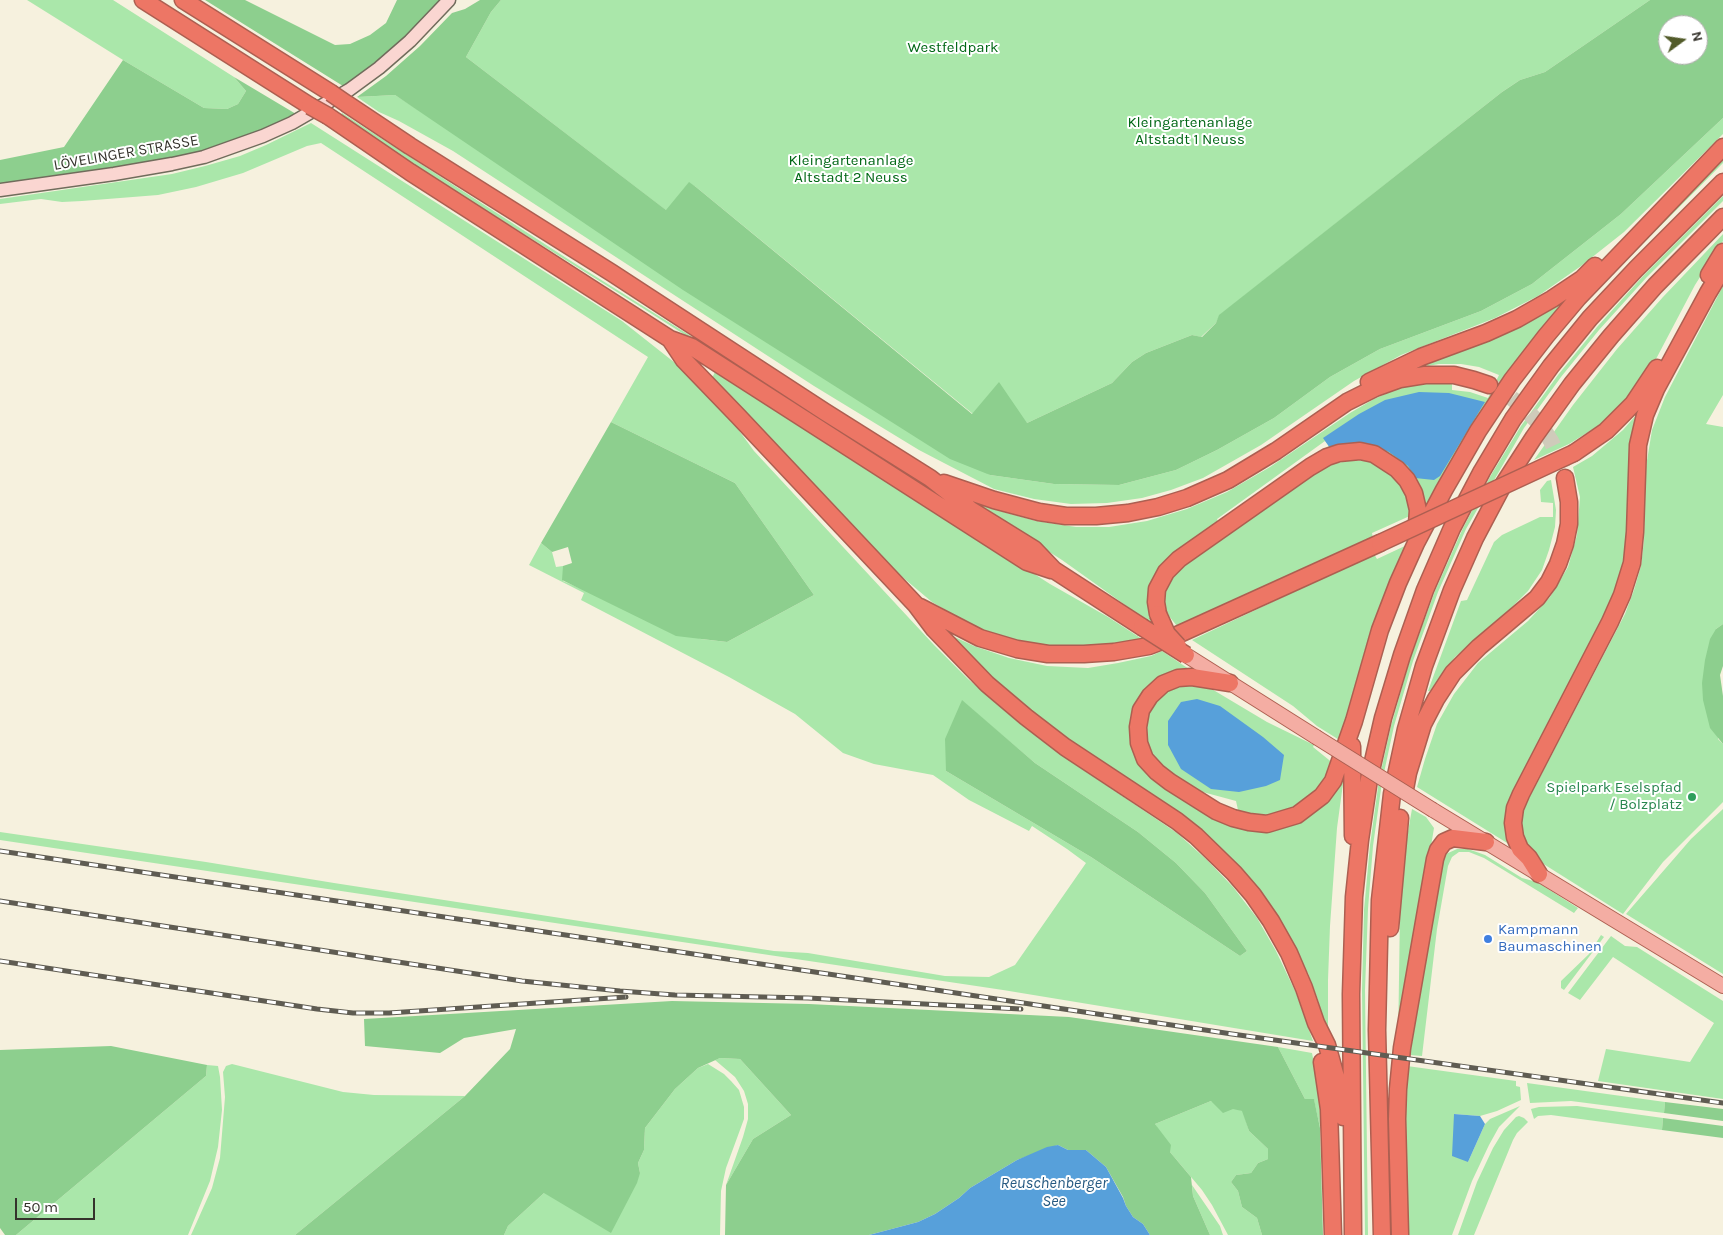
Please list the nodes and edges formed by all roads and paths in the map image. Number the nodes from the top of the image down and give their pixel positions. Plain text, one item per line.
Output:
1 (144, 0) edge
2 (182, 0) edge
3 (449, 0) edge
4 (1723, 146) edge
5 (1723, 182) edge
6 (0, 190) edge
7 (1723, 217) edge
8 (1723, 252) edge
9 (1723, 268) edge
10 (670, 339) junction
11 (1489, 385) tunnel mouth
12 (1347, 402) junction
13 (930, 478) junction
14 (1565, 478) tunnel mouth
15 (1416, 543) junction
16 (1054, 570) junction
17 (916, 605) junction
18 (1186, 655) junction
19 (1230, 683) junction
20 (1354, 721) junction
21 (1486, 842) junction
22 (1357, 864) junction
23 (1540, 874) junction
24 (1723, 986) edge
25 (1316, 1023) junction
26 (1352, 1182) junction
27 (1382, 1232) edge
28 (1333, 1235) edge
29 (1353, 1235) edge
30 (1400, 1235) edge

1 - 10 highway, bridge
2 - 13 highway, bridge
3 - 6 street, LÖVELINGER STRASSE
4 - 12 highway
4 - 15 highway
5 - 22 highway
7 - 27 highway
8 - 17 highway, bridge
9 - 23 highway
10 - 16 highway
10 - 17 highway
11 - 12 highway
12 - 13 highway
13 - 16 highway
14 - 27 highway
15 - 18 highway, bridge
15 - 20 highway
16 - 18 highway, bridge
17 - 25 highway
18 - 19 main road
19 - 20 highway
19 - 21 main road, bridge
20 - 22 highway
21 - 23 main road
21 - 30 highway
22 - 26 highway
23 - 24 main road
25 - 26 highway
25 - 28 highway
26 - 29 highway

